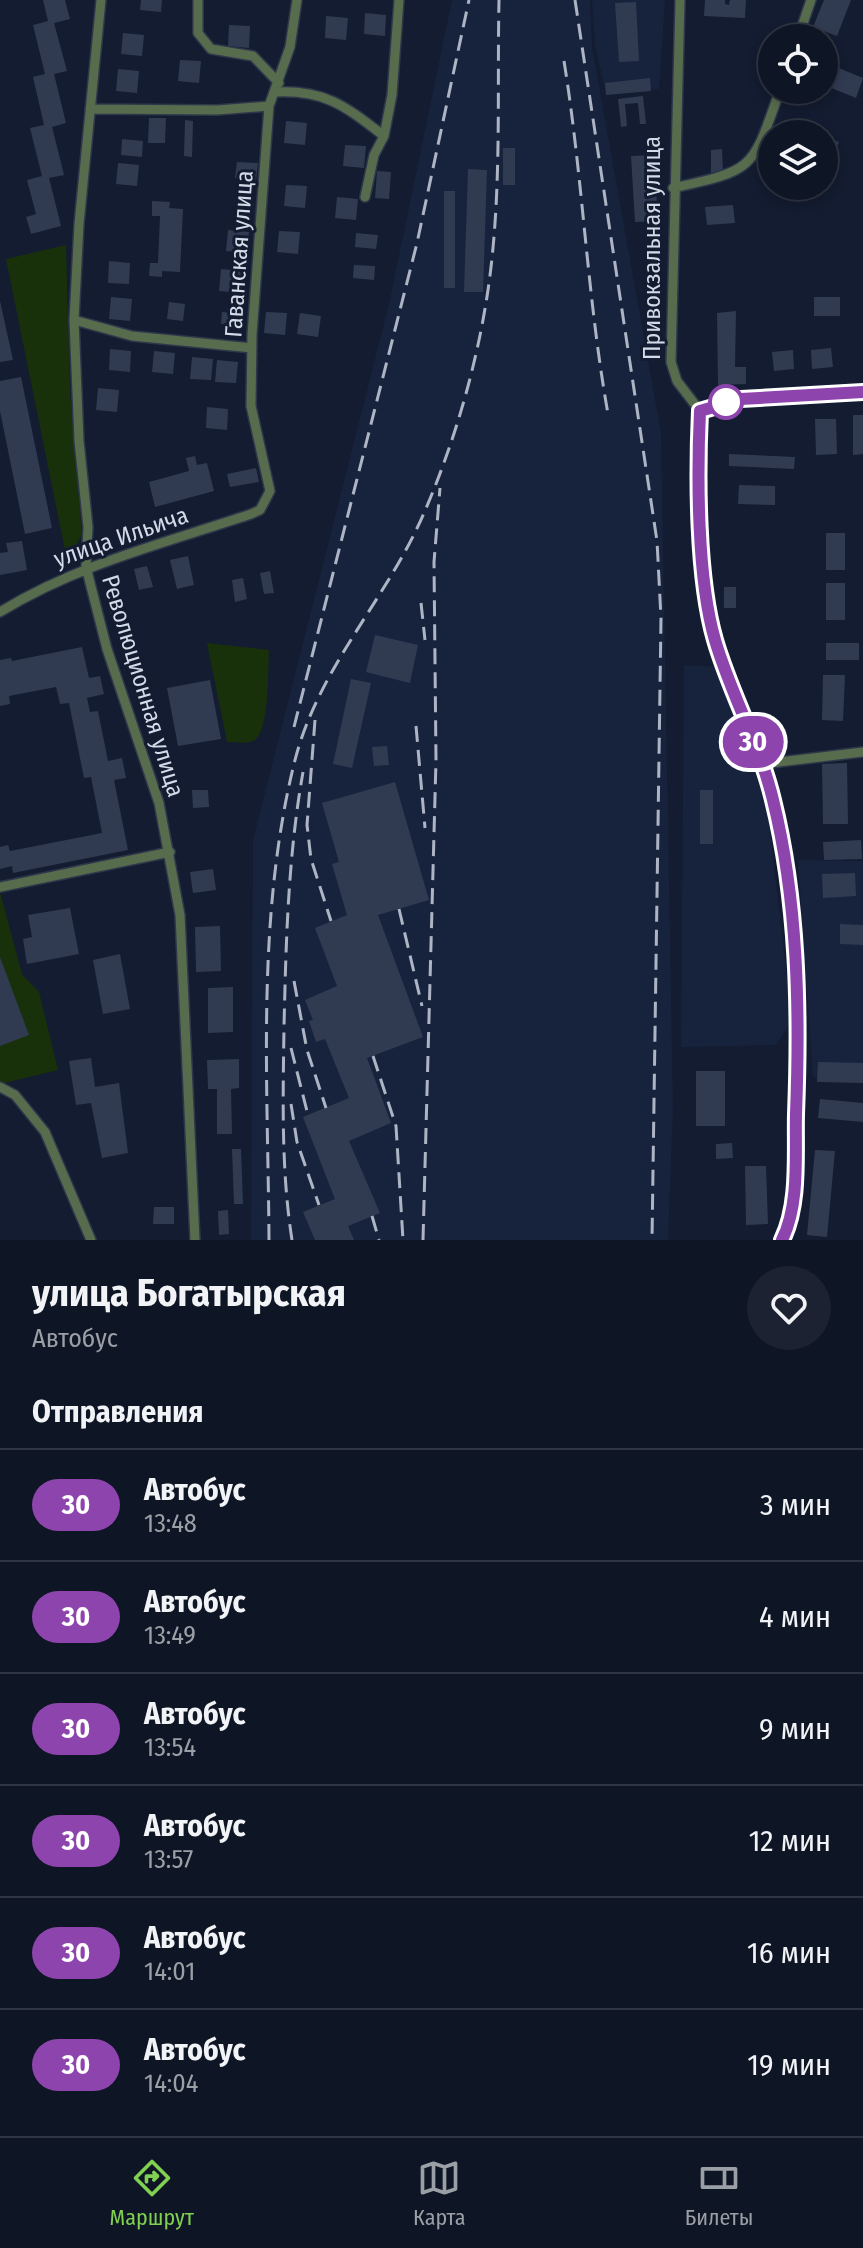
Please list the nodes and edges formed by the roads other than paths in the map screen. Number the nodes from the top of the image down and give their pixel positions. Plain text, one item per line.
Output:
1 (101, 0) edge
2 (198, 0) edge
3 (297, 0) edge
4 (399, 0) edge
5 (680, 0) edge
6 (811, 0) edge
7 (803, 24) edge
8 (277, 87) junction
9 (775, 104) edge
10 (269, 106) junction
11 (90, 109) junction
12 (384, 136) junction
13 (673, 188) junction
14 (365, 197) dead end
15 (74, 320) junction
16 (252, 348) junction
17 (863, 392) edge
18 (700, 411) junction
19 (260, 510) joint
20 (86, 567) junction
21 (0, 612) edge
22 (863, 752) edge
23 (762, 764) junction
24 (170, 852) junction
25 (0, 887) edge
26 (0, 1087) edge
27 (91, 1240) edge
28 (195, 1240) edge
29 (782, 1240) edge

1 - 11 street, Революционная улица
2 - 8 street
3 - 8 street, Гаванская улица
4 - 12 street
5 - 13 street, Привокзальная улица
6 - 7 street
8 - 10 street, Гаванская улица
8 - 12 street
9 - 13 street
10 - 11 street
10 - 16 street, Гаванская улица
11 - 15 street, Революционная улица
12 - 14 street
13 - 18 street, Привокзальная улица
15 - 16 street
15 - 20 street, Революционная улица
16 - 19 street, Гаванская улица
17 - 18 main road
18 - 23 main road
19 - 20 street, улица Ильича
20 - 21 street, улица Ильича
20 - 24 street, Революционная улица
22 - 23 street
23 - 29 main road
24 - 25 street
24 - 28 street, Революционная улица
26 - 27 street

